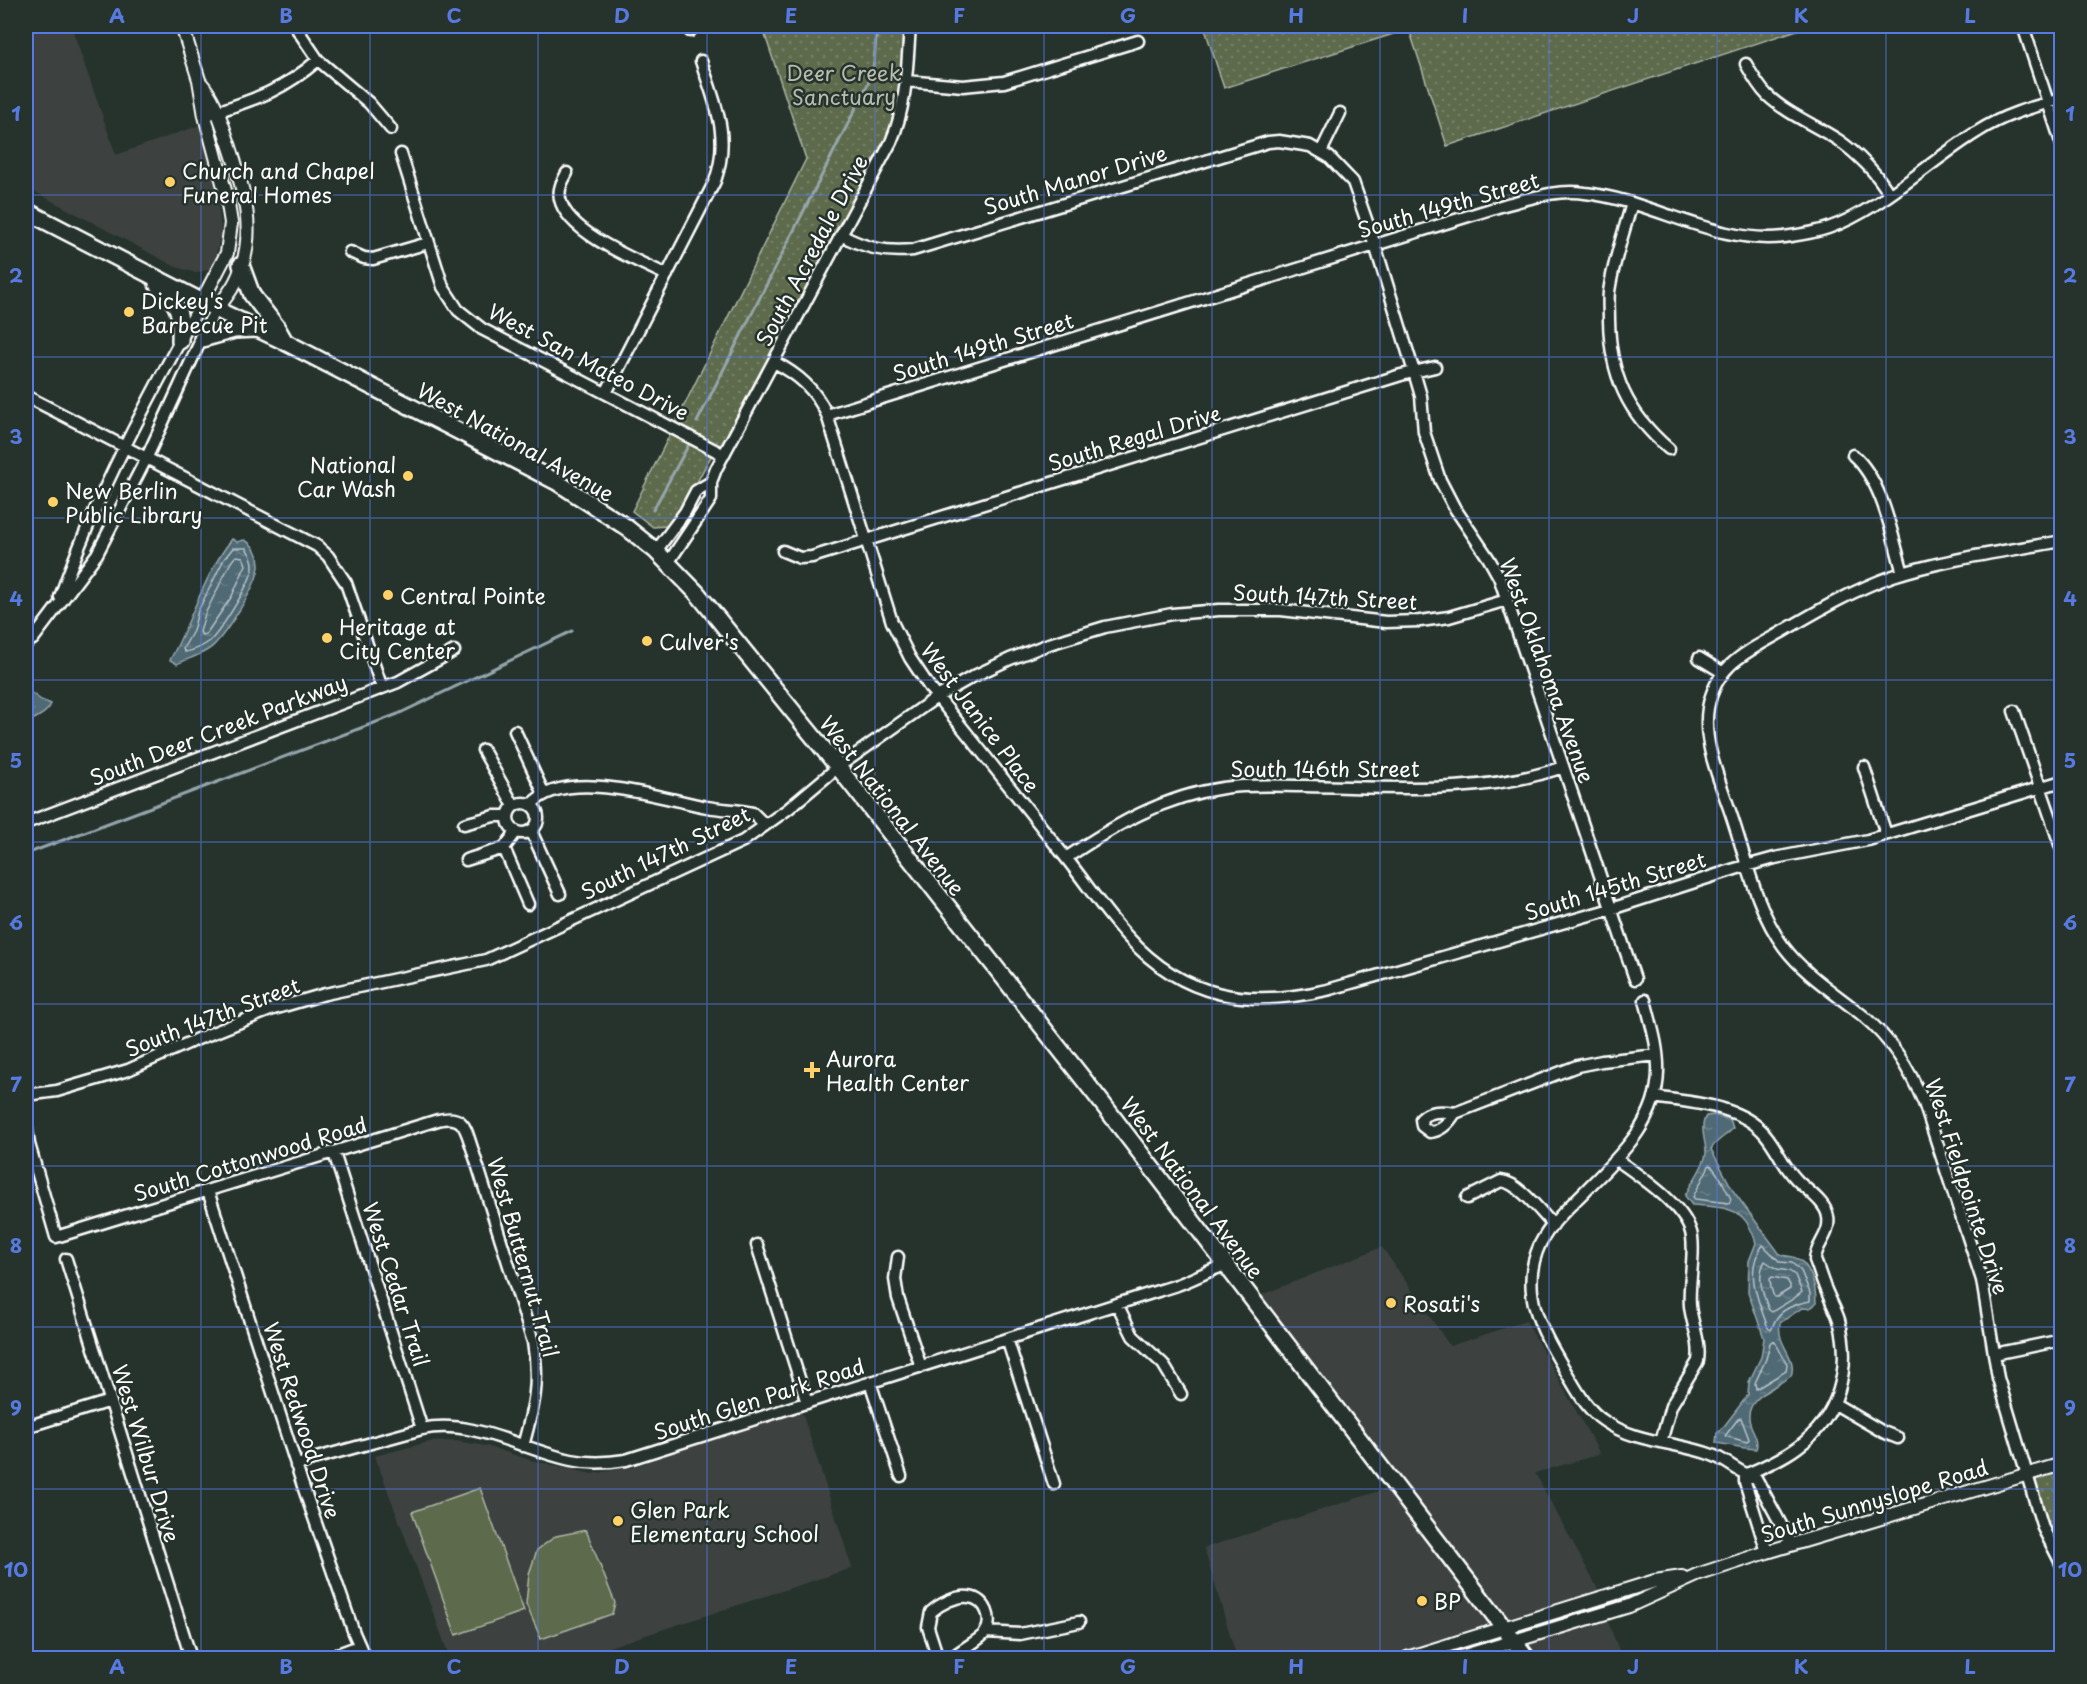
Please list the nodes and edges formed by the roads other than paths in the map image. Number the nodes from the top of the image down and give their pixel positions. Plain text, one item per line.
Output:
1 (182, 26) edge
2 (295, 26) edge
3 (910, 26) edge
4 (2023, 26) edge
5 (1138, 41) dead end
6 (318, 60) junction
7 (701, 61) dead end
8 (1746, 64) dead end
9 (199, 80) junction
10 (906, 81) junction
11 (2061, 99) edge
12 (2049, 103) junction
13 (218, 111) junction
14 (1340, 113) dead end
15 (205, 116) junction
16 (391, 129) dead end
17 (2061, 145) edge
18 (1321, 152) junction
19 (401, 154) dead end
20 (567, 173) dead end
21 (1889, 194) junction
22 (1632, 203) junction
23 (26, 211) edge
24 (841, 235) junction
25 (428, 243) junction
26 (1375, 245) junction
27 (350, 252) dead end
28 (242, 265) junction
29 (136, 267) junction
30 (667, 275) junction
31 (202, 301) junction
32 (217, 309) junction
33 (257, 329) junction
34 (202, 339) junction
35 (180, 341) junction
36 (285, 342) junction
37 (774, 362) junction
38 (1435, 367) dead end
39 (1414, 372) junction
40 (606, 393) junction
41 (26, 396) edge
42 (827, 414) junction
43 (124, 446) junction
44 (1669, 449) dead end
45 (724, 454) junction
46 (1853, 456) dead end
47 (147, 457) junction
48 (711, 482) junction
49 (866, 541) junction
50 (2061, 541) edge
51 (656, 551) junction
52 (783, 551) dead end
53 (668, 563) junction
54 (1903, 573) junction
55 (1507, 600) junction
56 (56, 609) junction
57 (26, 643) edge
58 (454, 651) dead end
59 (1699, 658) dead end
60 (1722, 672) junction
61 (382, 688) junction
62 (937, 697) junction
63 (2014, 711) dead end
64 (515, 731) dead end
65 (483, 750) dead end
66 (838, 767) junction
67 (1864, 767) dead end
68 (1563, 768) junction
69 (2061, 781) edge
70 (2041, 788) junction
71 (544, 794) junction
72 (531, 805) junction
73 (514, 806) junction
74 (508, 816) junction
75 (26, 823) edge
76 (464, 824) dead end
77 (765, 825) junction
78 (531, 831) junction
79 (516, 832) junction
80 (1886, 834) junction
81 (504, 848) junction
82 (2061, 850) edge
83 (1066, 858) junction
84 (466, 860) dead end
85 (1748, 865) junction
86 (560, 894) dead end
87 (528, 904) dead end
88 (1611, 909) junction
89 (1635, 979) dead end
90 (1200, 988) joint
91 (1645, 1000) dead end
92 (1657, 1055) junction
93 (26, 1095) edge
94 (1654, 1097) junction
95 (1455, 1113) dead end
96 (456, 1119) joint
97 (26, 1122) edge
98 (334, 1152) junction
99 (1616, 1159) junction
100 (208, 1191) junction
101 (1467, 1198) dead end
102 (1553, 1225) junction
103 (757, 1245) dead end
104 (898, 1257) dead end
105 (66, 1259) dead end
106 (1226, 1265) junction
107 (1117, 1304) junction
108 (1007, 1339) junction
109 (2061, 1340) edge
110 (1994, 1354) junction
111 (921, 1367) junction
112 (870, 1383) junction
113 (1181, 1394) dead end
114 (110, 1401) junction
115 (807, 1403) junction
116 (1835, 1404) junction
117 (26, 1427) edge
118 (422, 1429) junction
119 (1898, 1438) dead end
120 (1661, 1442) junction
121 (523, 1446) junction
122 (2061, 1464) edge
123 (296, 1466) junction
124 (2028, 1474) junction
125 (1745, 1475) junction
126 (901, 1476) dead end
127 (1054, 1484) dead end
128 (1792, 1545) junction
129 (1767, 1552) junction
130 (2061, 1565) edge
131 (1697, 1575) junction
132 (1079, 1622) dead end
133 (1505, 1628) junction
134 (986, 1632) junction
135 (1515, 1641) junction
136 (359, 1646) junction
137 (191, 1659) edge
138 (327, 1659) edge
139 (365, 1659) edge
140 (938, 1659) edge
141 (952, 1659) edge
142 (1407, 1659) edge
143 (1458, 1659) edge
144 (1527, 1659) edge

1 - 9 street
2 - 6 street
3 - 10 street, South Acredale Drive
4 - 12 street
5 - 10 street
6 - 13 street
6 - 16 street
7 - 30 street
8 - 21 street
9 - 13 street
9 - 15 street
10 - 24 street, South Acredale Drive
11 - 12 street, South 149th Street
12 - 17 street
12 - 21 street, South 149th Street
13 - 15 street
13 - 28 street
14 - 18 street
15 - 31 street
18 - 24 street, South Manor Drive
18 - 26 street, West Oklahoma Avenue
19 - 25 street, West San Mateo Drive
20 - 30 street
21 - 22 street, South 149th Street
22 - 26 street, South 149th Street
22 - 44 street
23 - 29 main road, West National Avenue
24 - 37 street, South Acredale Drive
25 - 27 street
25 - 40 street, West San Mateo Drive
26 - 39 street, West Oklahoma Avenue
26 - 42 street, South 149th Street
28 - 32 street
28 - 36 main road
29 - 31 main road, West National Avenue
29 - 35 main road
30 - 40 street
31 - 32 main road, West National Avenue
31 - 35 street
32 - 33 main road, West National Avenue
32 - 34 street
33 - 34 main road
33 - 36 main road, West National Avenue
34 - 47 street
35 - 43 street
36 - 51 main road, West National Avenue
37 - 42 street, West Janice Place
37 - 45 street, South Acredale Drive
38 - 39 street, South Regal Drive
39 - 49 street, South Regal Drive
39 - 55 street, West Oklahoma Avenue
40 - 45 street, West San Mateo Drive
41 - 43 street
42 - 49 street, West Janice Place
43 - 47 street
43 - 56 street
45 - 48 street, South Acredale Drive
46 - 54 street
47 - 56 street
47 - 61 street
48 - 51 street, South Acredale Drive
48 - 53 street, South Acredale Drive
49 - 52 street, South Regal Drive
49 - 62 street, West Janice Place
50 - 54 street, West Fieldpointe Drive
51 - 53 main road, West National Avenue
53 - 66 main road, West National Avenue
54 - 60 street, West Fieldpointe Drive
55 - 62 street, South 147th Street
55 - 68 street, West Oklahoma Avenue
56 - 57 street
58 - 61 street, South Deer Creek Parkway
59 - 60 street
60 - 85 street, West Fieldpointe Drive
61 - 75 street, South Deer Creek Parkway
62 - 66 street, South 147th Street
62 - 83 street, West Janice Place
63 - 70 street
64 - 71 street
65 - 73 street
66 - 77 street, South 147th Street
66 - 106 main road, West National Avenue
67 - 80 street
68 - 83 street, South 146th Street
68 - 88 street, West Oklahoma Avenue
69 - 70 street, South 145th Street
70 - 80 street, South 145th Street
70 - 82 street
71 - 72 street
71 - 77 street
72 - 73 street
72 - 78 street
73 - 74 street
74 - 76 street
74 - 79 street
77 - 93 street, South 147th Street
78 - 79 street
78 - 86 street
79 - 81 street
80 - 85 street, South 145th Street
81 - 84 street
81 - 87 street
83 - 90 street, West Janice Place
85 - 88 street, South 145th Street
85 - 110 street, West Fieldpointe Drive
88 - 89 street, West Oklahoma Avenue
88 - 90 street, South 145th Street
91 - 92 street
92 - 94 street
92 - 95 street
94 - 99 street
94 - 116 street
96 - 98 street, South Cottonwood Road
96 - 121 street, West Butternut Trail
97 - 100 street, South Cottonwood Road
98 - 100 street, South Cottonwood Road
98 - 118 street, West Cedar Trail
99 - 102 street
99 - 120 street
100 - 123 street, West Redwood Drive
101 - 102 street
102 - 120 street
103 - 115 street
104 - 111 street
105 - 114 street, West Wilbur Drive
106 - 107 street, South Glen Park Road
106 - 133 main road, West National Avenue
107 - 108 street, South Glen Park Road
107 - 113 street
108 - 111 street, South Glen Park Road
108 - 127 street
109 - 110 street
110 - 124 street, West Fieldpointe Drive
111 - 112 street, South Glen Park Road
112 - 115 street, South Glen Park Road
112 - 126 street
114 - 117 street
114 - 137 street, West Wilbur Drive
115 - 121 street, South Glen Park Road
116 - 119 street
116 - 125 street
118 - 121 street, South Glen Park Road
118 - 123 street, South Glen Park Road
120 - 125 street
122 - 124 street, South Sunnyslope Road
123 - 136 street, West Redwood Drive
124 - 128 street, South Sunnyslope Road
124 - 130 street, West Fieldpointe Drive
125 - 128 street
125 - 129 street
128 - 129 street, South Sunnyslope Road
129 - 131 street, South Sunnyslope Road
131 - 133 street, South Sunnyslope Road
131 - 135 street, South Sunnyslope Road
132 - 134 street
133 - 135 main road, West National Avenue
133 - 142 street, South Sunnyslope Road
134 - 140 street
134 - 141 street
135 - 143 street, South Sunnyslope Road
135 - 144 main road, West National Avenue
136 - 138 street
136 - 139 street, West Redwood Drive

